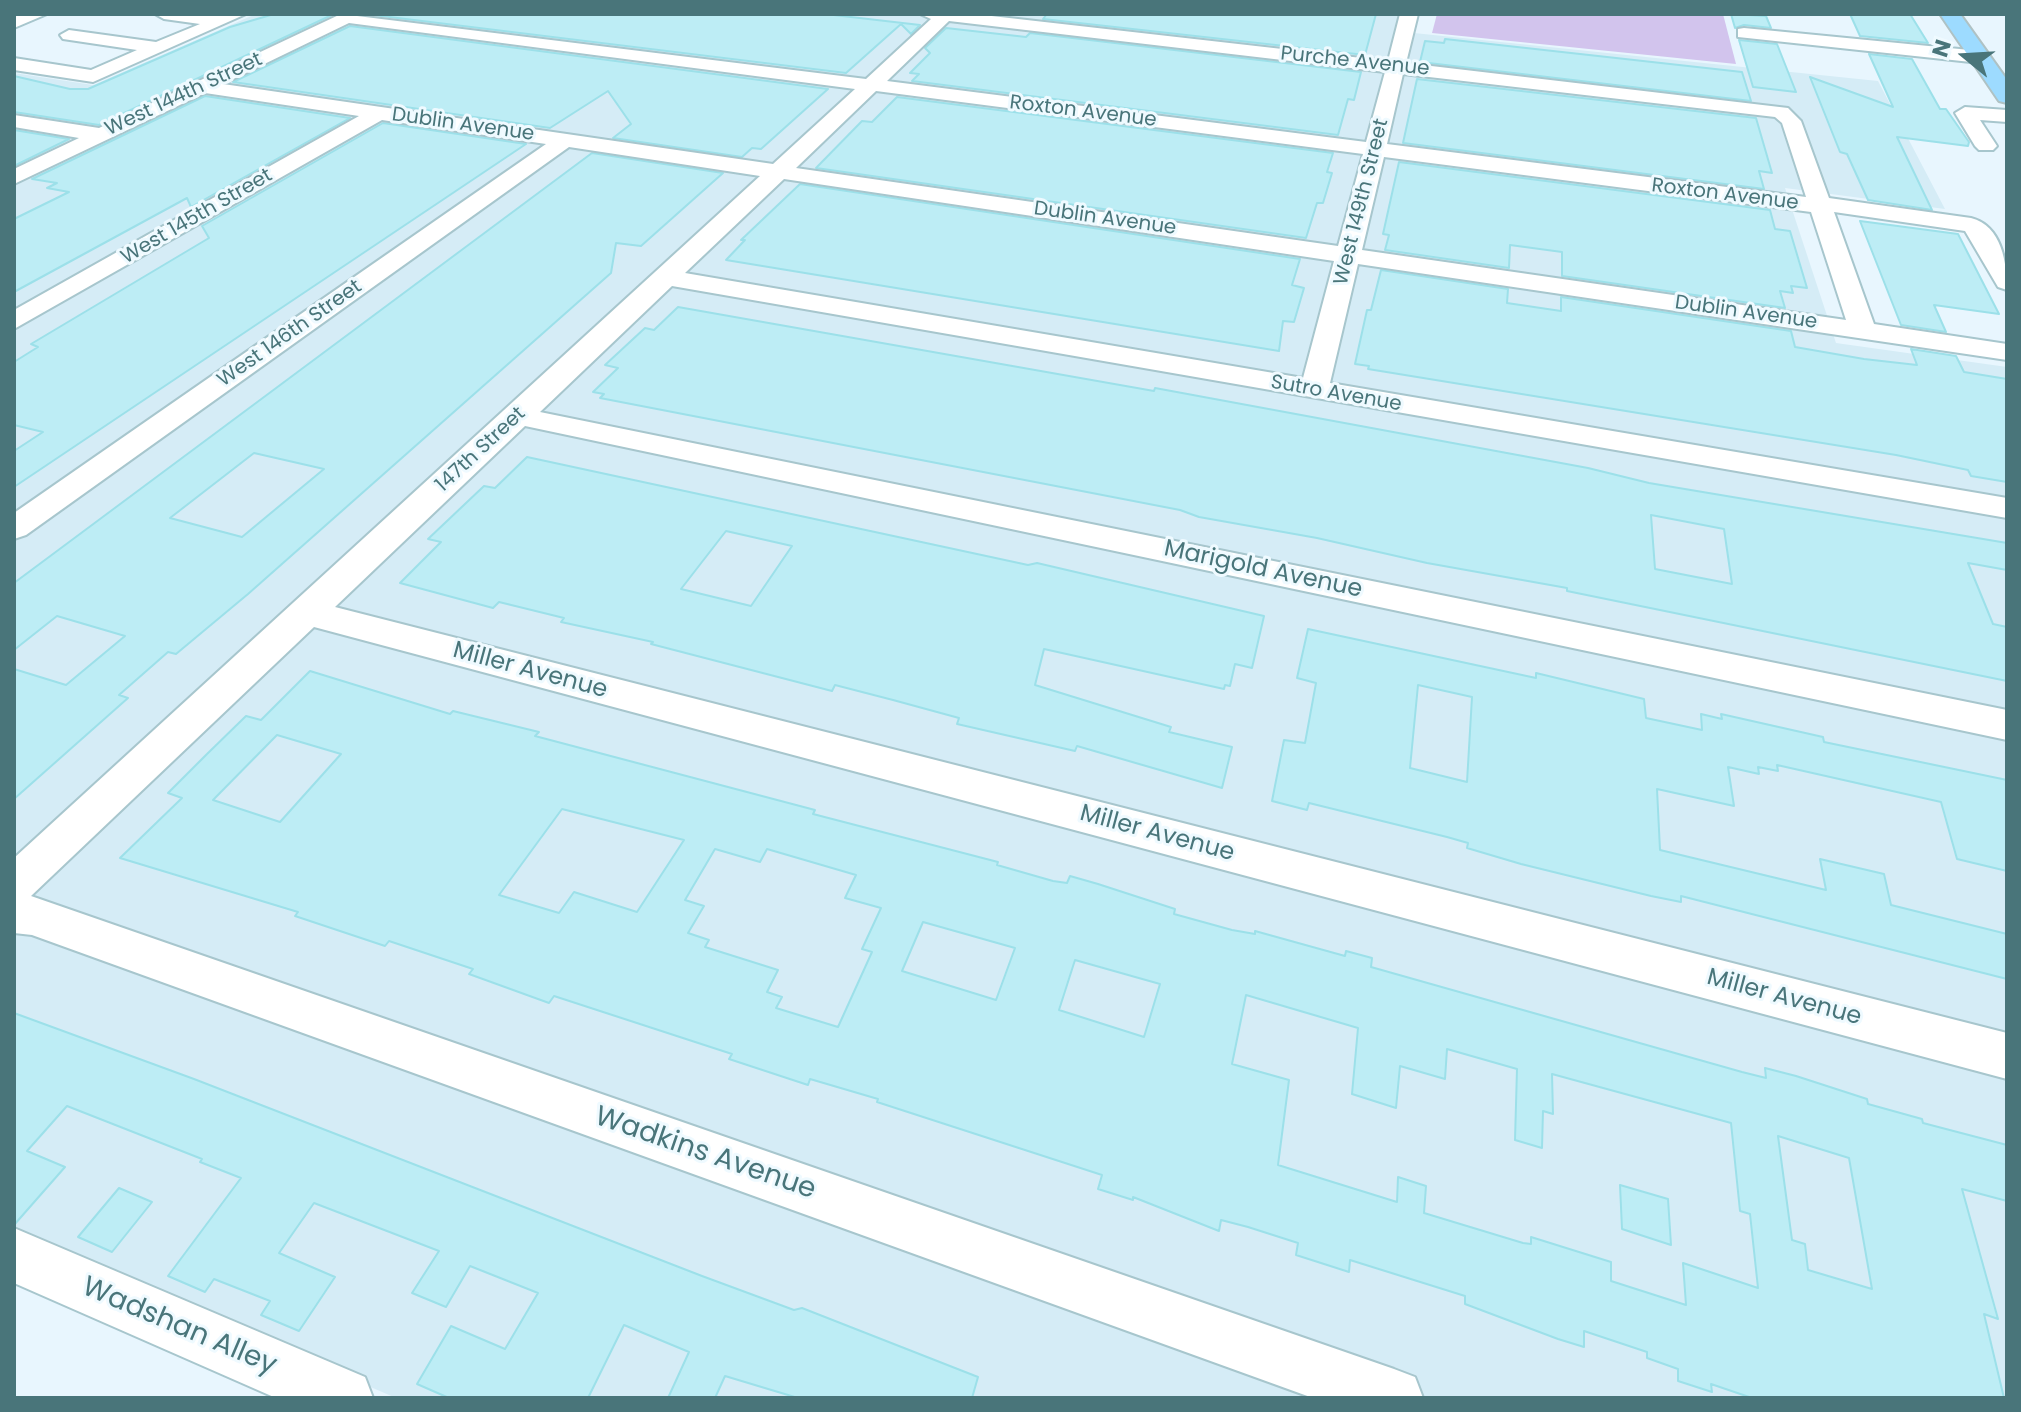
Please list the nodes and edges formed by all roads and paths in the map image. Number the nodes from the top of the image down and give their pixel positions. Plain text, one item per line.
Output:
1 (38, 14) edge
2 (164, 14) edge
3 (1409, 14) edge
4 (1950, 14) edge
5 (940, 15) edge
6 (351, 16) edge
7 (228, 18) edge
8 (14, 23) edge
9 (1744, 33) dead end
10 (69, 35) dead end
11 (159, 48) junction
12 (1980, 57) junction
13 (14, 64) edge
14 (1396, 66) junction
15 (870, 85) junction
16 (202, 87) junction
17 (2007, 96) edge
18 (379, 113) junction
19 (2007, 116) edge
20 (14, 121) edge
21 (101, 135) junction
22 (565, 140) junction
23 (1986, 146) dead end
24 (1375, 150) junction
25 (779, 171) junction
26 (14, 177) edge
27 (1818, 205) junction
28 (1348, 255) junction
29 (665, 277) junction
30 (2007, 282) edge
31 (14, 321) edge
32 (1863, 330) junction
33 (2007, 352) edge
34 (1314, 390) junction
35 (518, 416) junction
36 (2007, 508) edge
37 (14, 528) edge
38 (306, 612) junction
39 (2007, 725) edge
40 (14, 885) edge
41 (14, 914) edge
42 (2007, 1056) edge
43 (14, 1255) edge
44 (344, 1398) edge
45 (1394, 1398) edge

1 - 8 street
2 - 7 street
3 - 14 street, West 149th Street
4 - 12 main road
5 - 14 street, Purche Avenue
5 - 15 street, 147th Street
6 - 15 street, Roxton Avenue
6 - 16 street, West 144th Street
7 - 11 street
9 - 12 street
10 - 11 street
11 - 13 street
12 - 17 main road
14 - 24 street, West 149th Street
14 - 27 street, Purche Avenue
15 - 24 street, Roxton Avenue
15 - 25 street, 147th Street
16 - 18 street, Dublin Avenue
16 - 21 street, West 144th Street
18 - 22 street, Dublin Avenue
18 - 31 street, West 145th Street
19 - 23 street
20 - 21 street
21 - 26 street, West 144th Street
22 - 25 street, Dublin Avenue
22 - 37 street, West 146th Street
24 - 27 street, Roxton Avenue
24 - 28 street, West 149th Street
25 - 28 street, Dublin Avenue
25 - 29 street, 147th Street
27 - 30 street, Roxton Avenue
27 - 32 street
28 - 32 street, Dublin Avenue
28 - 34 street, West 149th Street
29 - 34 street, Sutro Avenue
29 - 35 street, 147th Street
32 - 33 street, Dublin Avenue
34 - 36 street, Sutro Avenue
35 - 38 street, 147th Street
35 - 39 street, Marigold Avenue
38 - 40 street, 147th Street
38 - 42 street, Miller Avenue
41 - 45 street, Wadkins Avenue
43 - 44 street, Wadshan Alley

